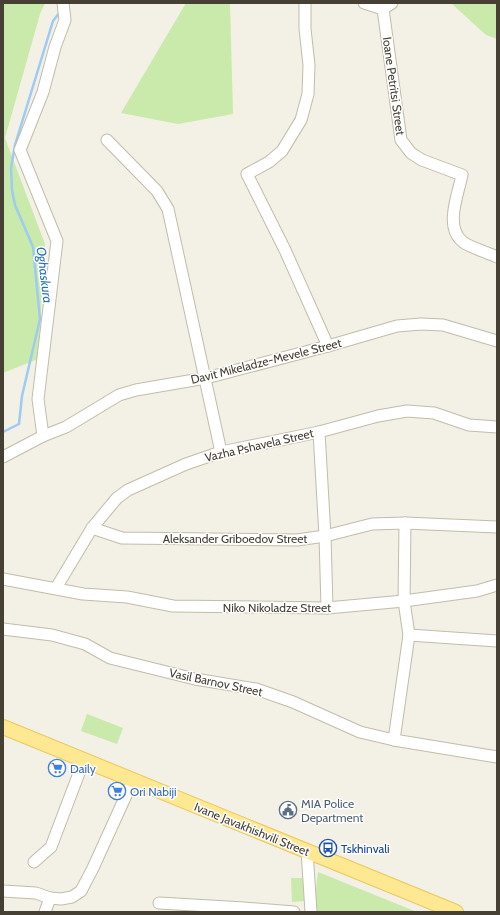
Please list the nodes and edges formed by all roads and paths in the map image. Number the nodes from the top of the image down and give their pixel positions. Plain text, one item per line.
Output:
1 (63, 3) edge
2 (305, 3) edge
3 (364, 3) edge
4 (388, 6) edge
5 (107, 140) dead end
6 (497, 257) edge
7 (497, 341) edge
8 (328, 346) junction
9 (206, 378) junction
10 (497, 427) edge
11 (319, 432) junction
12 (43, 436) junction
13 (221, 452) junction
14 (3, 458) edge
15 (405, 523) junction
16 (497, 527) edge
17 (92, 528) junction
18 (325, 536) junction
19 (3, 578) edge
20 (497, 585) edge
21 (56, 588) junction
22 (404, 601) junction
23 (327, 608) junction
24 (3, 629) edge
25 (409, 635) junction
26 (497, 641) edge
27 (3, 728) edge
28 (394, 740) junction
29 (497, 757) edge
30 (84, 760) junction
31 (133, 780) junction
32 (307, 851) junction
33 (34, 862) dead end
34 (3, 891) edge
35 (50, 898) junction
36 (158, 903) dead end
37 (45, 912) edge
38 (294, 912) edge
39 (311, 912) edge
40 (456, 912) edge

1 - 12 street
2 - 8 street
3 - 4 street
4 - 6 street, Ioane Petritsi Street
5 - 9 street
7 - 8 street, Davit Mikeladze-Mevele Street
8 - 9 street, Davit Mikeladze-Mevele Street
9 - 12 street, Davit Mikeladze-Mevele Street
9 - 13 street
10 - 11 street, Vazha Pshavela Street
11 - 13 street, Vazha Pshavela Street
11 - 18 street
12 - 14 street, Davit Mikeladze-Mevele Street
13 - 17 street, Vazha Pshavela Street
15 - 16 street, Aleksander Griboedov Street
15 - 18 street, Aleksander Griboedov Street
15 - 22 street
17 - 18 street, Aleksander Griboedov Street
17 - 21 street, Vazha Pshavela Street
18 - 23 street
19 - 21 street
20 - 22 street, Niko Nikoladze Street
21 - 23 street, Niko Nikoladze Street
22 - 23 street, Niko Nikoladze Street
22 - 25 street
24 - 28 street, Vasil Barnov Street
25 - 26 street
25 - 28 street
27 - 30 main road, Ivane Javakhishvili Street
28 - 29 street, Vasil Barnov Street
30 - 31 main road, Ivane Javakhishvili Street
30 - 33 street
31 - 32 main road, Ivane Javakhishvili Street
31 - 35 street
32 - 39 street
32 - 40 main road, Ivane Javakhishvili Street
34 - 35 street
35 - 37 street
36 - 38 street

